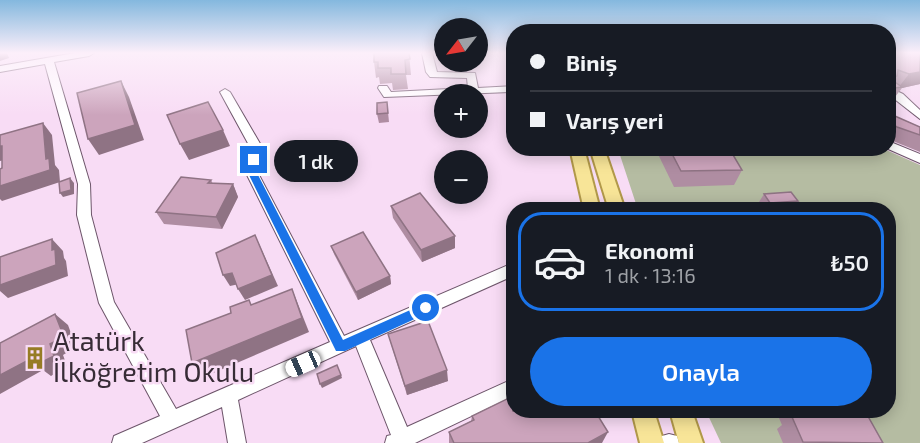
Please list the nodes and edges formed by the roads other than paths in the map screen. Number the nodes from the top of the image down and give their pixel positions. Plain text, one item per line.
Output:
1 (53, 74) edge
2 (433, 74) edge
3 (473, 84) edge
4 (384, 88) dead end
5 (506, 89) edge
6 (488, 90) edge
7 (225, 92) dead end
8 (434, 93) edge
9 (896, 94) edge
10 (920, 116) edge
11 (896, 148) edge
12 (579, 156) edge
13 (600, 156) edge
14 (920, 159) edge
15 (590, 202) edge
16 (614, 202) edge
17 (506, 272) edge
18 (362, 338) junction
19 (340, 347) junction
20 (506, 390) edge
21 (228, 397) junction
22 (646, 418) edge
23 (683, 418) edge
24 (173, 421) junction
25 (400, 441) edge
26 (121, 443) edge
27 (237, 443) edge
28 (652, 443) edge
29 (691, 443) edge

1 - 24 street
2 - 3 street
4 - 8 street
5 - 6 street
7 - 19 street
9 - 10 street
11 - 14 street
12 - 15 main road
13 - 16 main road
17 - 18 street
18 - 19 street
18 - 25 street
19 - 21 street
20 - 25 street
21 - 24 street
21 - 27 street
22 - 28 main road
23 - 29 main road
24 - 26 street

